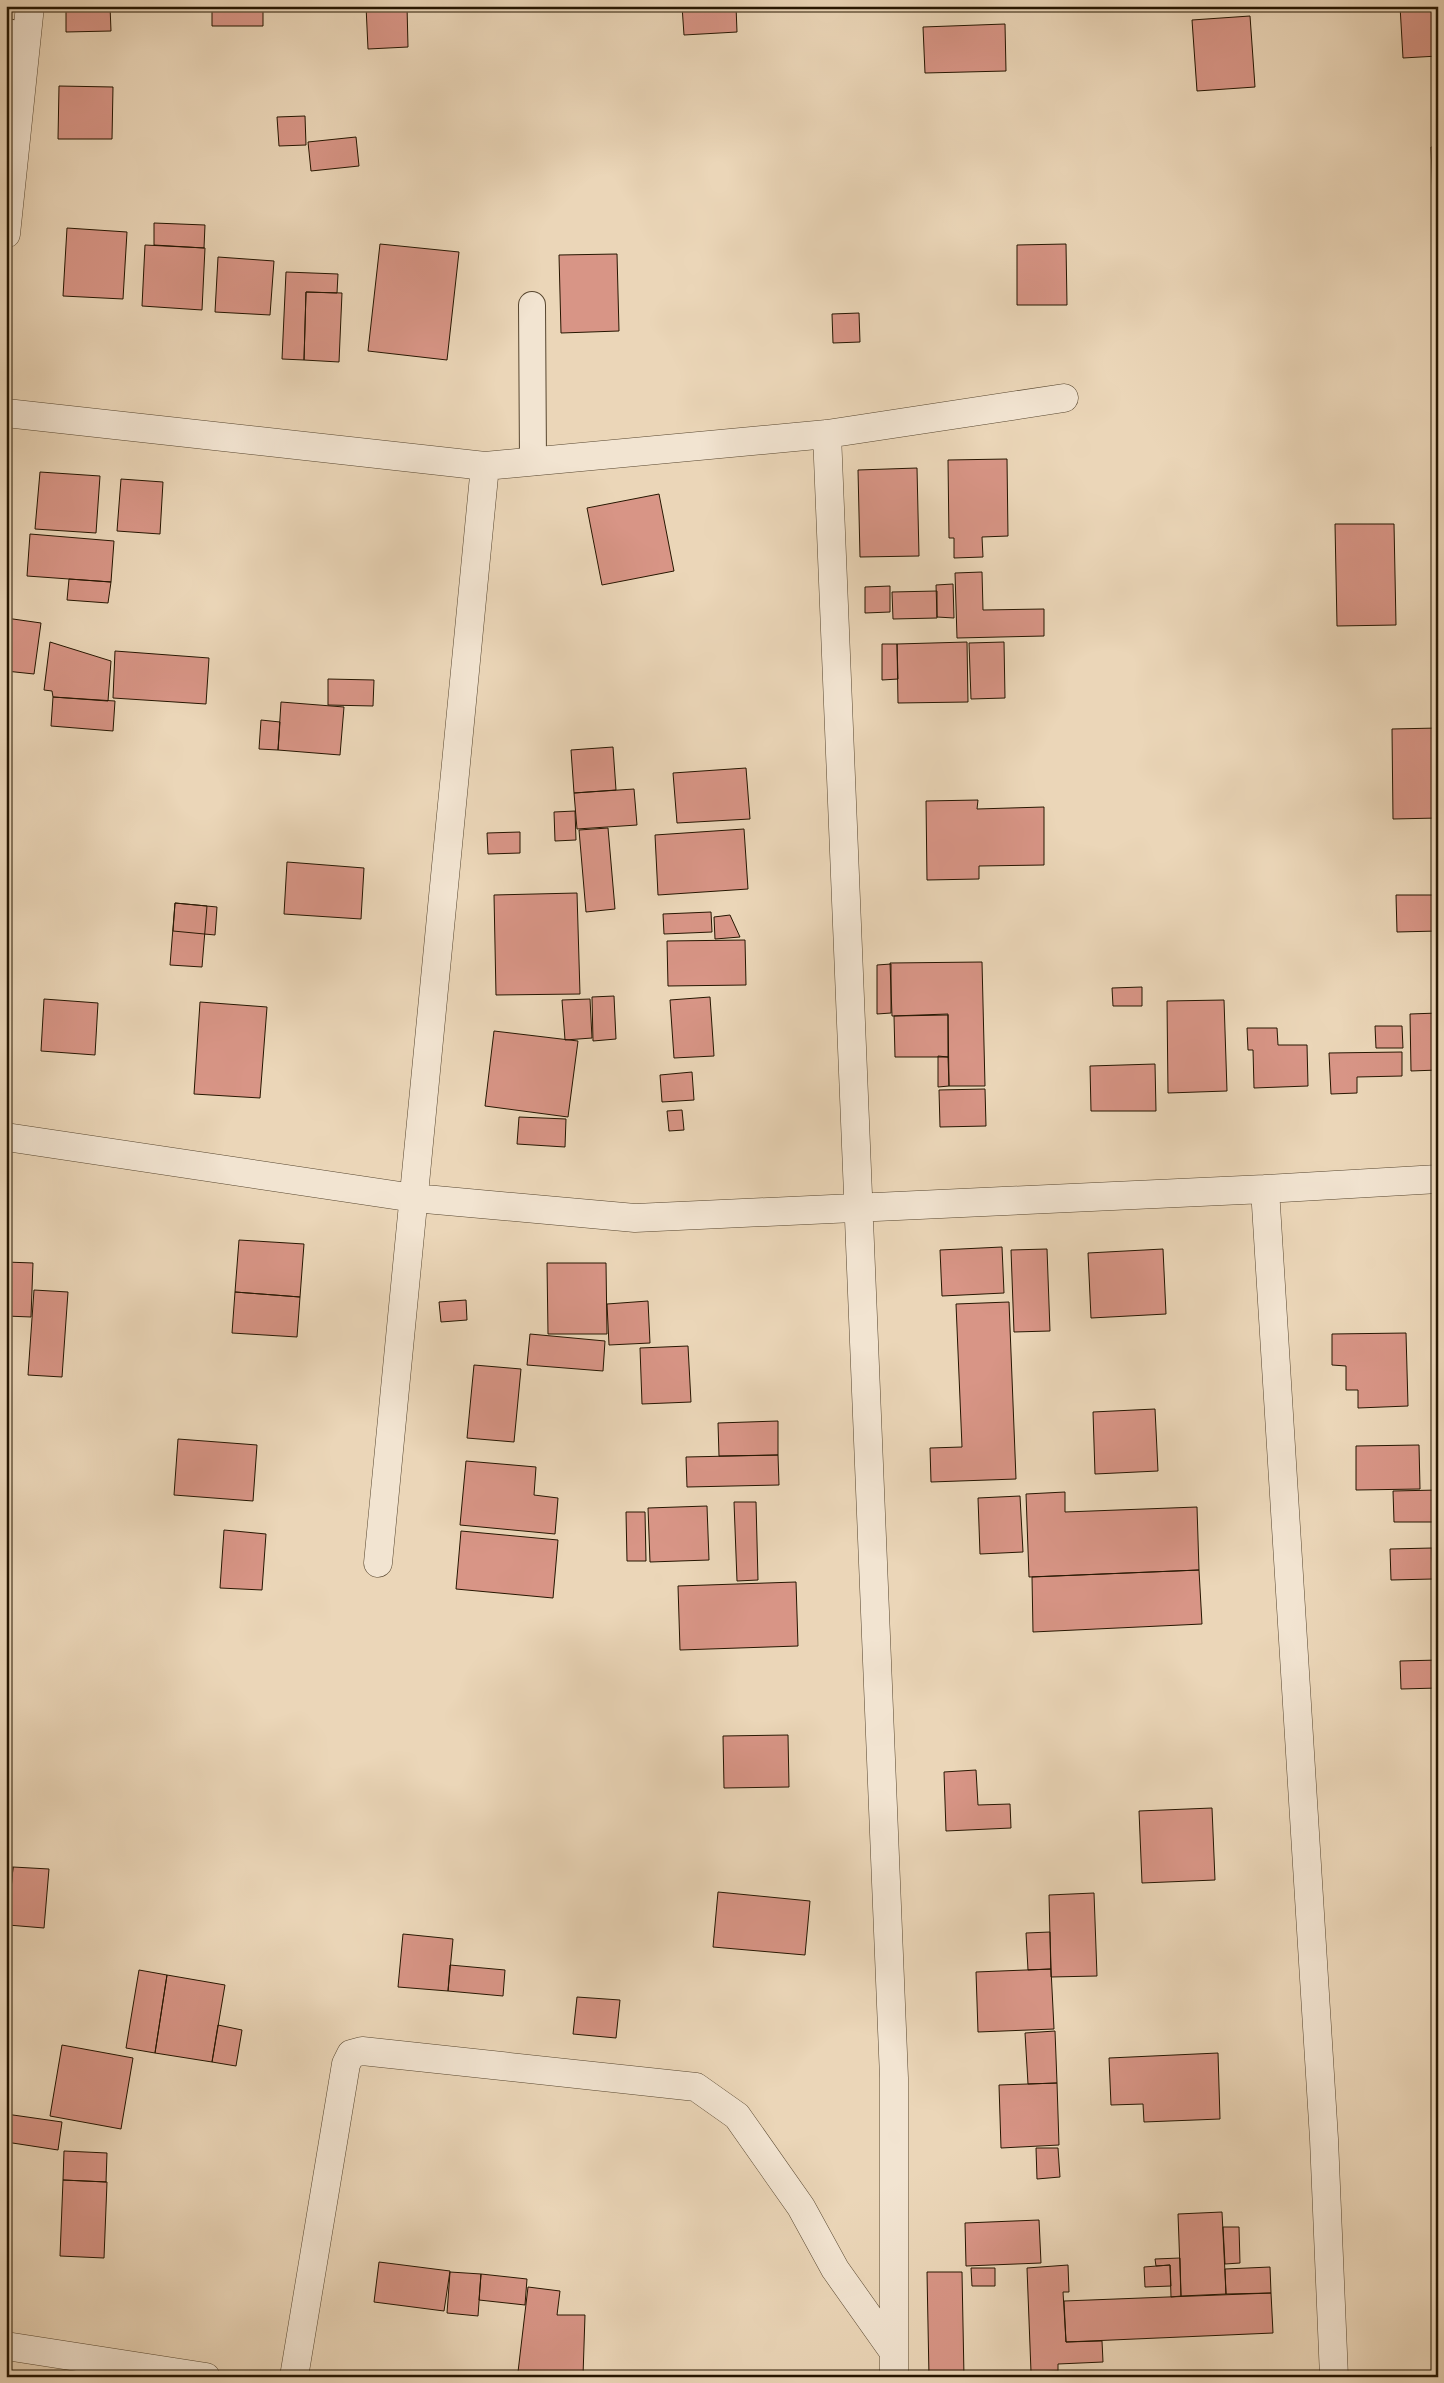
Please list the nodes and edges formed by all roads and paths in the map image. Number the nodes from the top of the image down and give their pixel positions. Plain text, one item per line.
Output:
1 (30, 6) edge
2 (16, 33) edge
3 (6, 234) edge
4 (532, 305) dead end
5 (1064, 398) dead end
6 (6, 413) edge
7 (827, 434) junction
8 (533, 462) junction
9 (486, 466) junction
10 (6, 1137) edge
11 (1438, 1179) edge
12 (1265, 1189) junction
13 (414, 1198) junction
14 (858, 1209) junction
15 (378, 1563) dead end
16 (6, 2346) edge
17 (894, 2364) edge
18 (206, 2377) edge
19 (294, 2377) edge
20 (1334, 2377) edge

1 - 2 street
2 - 3 street
4 - 8 lane
5 - 7 street
6 - 9 street
7 - 8 street
7 - 14 street
8 - 9 street
9 - 13 street
10 - 13 street
11 - 12 street
12 - 14 street
12 - 20 street
13 - 14 street
13 - 15 street
14 - 17 street
16 - 18 street
17 - 19 street

